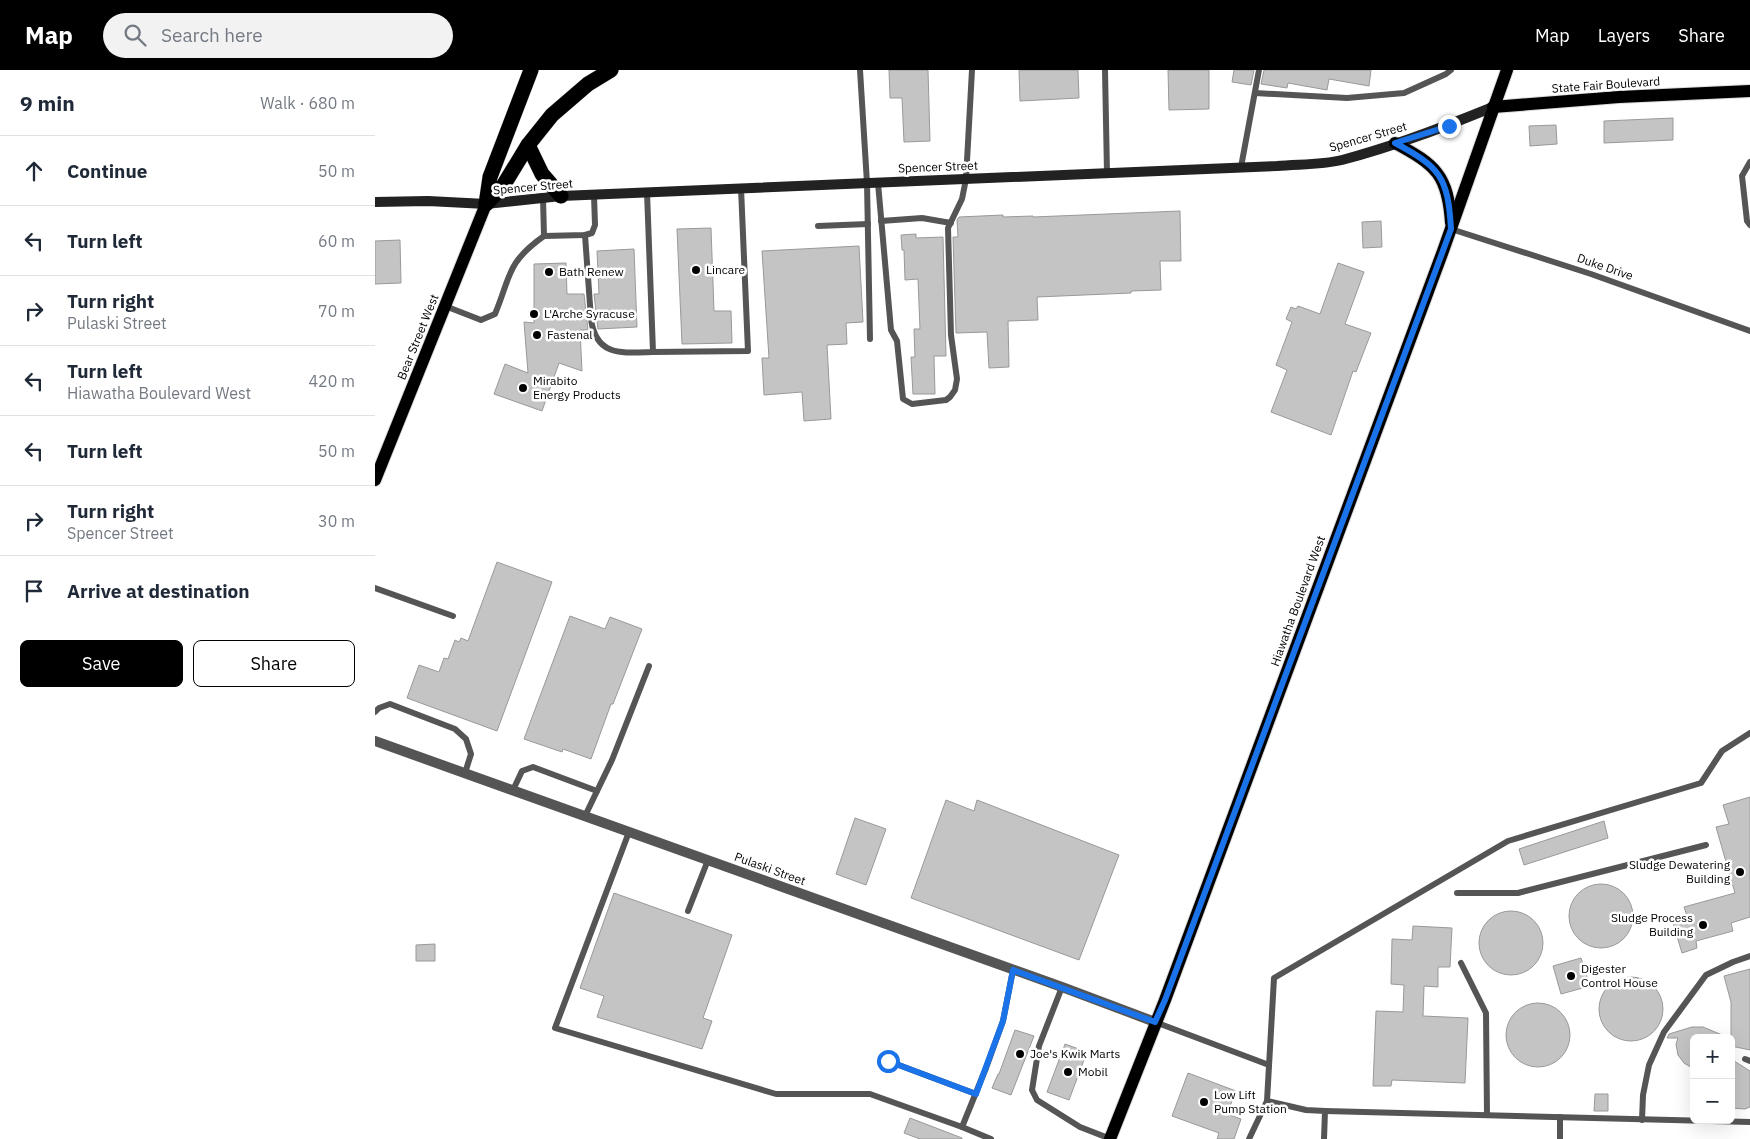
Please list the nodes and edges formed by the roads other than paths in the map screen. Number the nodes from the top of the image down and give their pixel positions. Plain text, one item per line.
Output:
1 (531, 70) edge
2 (611, 70) edge
3 (860, 70) edge
4 (971, 70) edge
5 (1105, 70) edge
6 (1259, 70) edge
7 (1451, 70) edge
8 (1507, 70) edge
9 (1750, 91) edge
10 (1255, 93) junction
11 (1493, 107) junction
12 (1395, 143) junction
13 (528, 145) junction
14 (1750, 162) edge
15 (1241, 167) junction
16 (1107, 173) junction
17 (966, 179) junction
18 (872, 183) junction
19 (741, 188) junction
20 (647, 192) junction
21 (594, 195) junction
22 (561, 196) junction
23 (543, 198) junction
24 (375, 202) edge
25 (486, 204) junction
26 (881, 221) junction
27 (951, 223) junction
28 (868, 224) junction
29 (1750, 225) edge
30 (817, 226) dead end
31 (1451, 229) junction
32 (585, 235) junction
33 (544, 236) junction
34 (445, 306) junction
35 (1750, 331) edge
36 (870, 339) dead end
37 (653, 352) junction
38 (375, 480) edge
39 (375, 588) edge
40 (453, 616) dead end
41 (649, 666) dead end
42 (375, 712) edge
43 (1750, 733) edge
44 (375, 740) edge
45 (465, 773) junction
46 (513, 790) junction
47 (597, 791) junction
48 (585, 816) junction
49 (629, 832) junction
50 (1706, 845) dead end
51 (708, 860) junction
52 (1457, 893) dead end
53 (688, 911) dead end
54 (1750, 956) edge
55 (1461, 963) dead end
56 (1013, 970) junction
57 (1062, 987) junction
58 (1155, 1022) junction
59 (888, 1061) dead end
60 (1269, 1065) junction
61 (976, 1094) junction
62 (1267, 1101) junction
63 (1325, 1111) junction
64 (1487, 1115) junction
65 (1560, 1117) junction
66 (1642, 1120) junction
67 (1750, 1122) edge
68 (962, 1127) junction
69 (991, 1139) edge
70 (1110, 1139) edge
71 (1249, 1139) edge
72 (1324, 1139) edge
73 (1559, 1139) edge

1 - 25 highway
2 - 13 highway
3 - 18 lane
4 - 17 lane
5 - 16 lane
6 - 10 lane
7 - 10 lane
8 - 11 main road, Hiawatha Boulevard West
9 - 11 main road, State Fair Boulevard
10 - 15 lane
11 - 12 main road, Spencer Street
11 - 31 main road, Hiawatha Boulevard West
12 - 15 main road, Spencer Street
12 - 31 main road
13 - 22 highway
13 - 25 highway
14 - 29 lane
15 - 16 main road, Spencer Street
16 - 17 main road, Spencer Street
17 - 18 main road, Spencer Street
17 - 27 lane
18 - 19 main road, Spencer Street
18 - 26 lane
18 - 28 lane
19 - 20 main road, Spencer Street
19 - 37 lane
20 - 21 main road, Spencer Street
20 - 37 lane
21 - 22 main road, Spencer Street
21 - 32 lane
22 - 23 main road, Spencer Street
23 - 25 main road, Spencer Street
23 - 33 lane
24 - 25 main road, Spencer Street
25 - 34 main road, Bear Street West
26 - 27 lane
26 - 27 lane
28 - 30 lane
28 - 36 lane
31 - 35 lane, Duke Drive
31 - 58 main road, Hiawatha Boulevard West
32 - 33 lane
32 - 37 lane
33 - 34 lane
34 - 38 main road, Bear Street West
39 - 40 lane
41 - 47 lane
42 - 45 lane
43 - 60 lane
44 - 45 street, Pulaski Street
45 - 46 street, Pulaski Street
46 - 47 lane
46 - 48 street, Pulaski Street
47 - 48 lane
48 - 49 street, Pulaski Street
49 - 51 street, Pulaski Street
49 - 68 lane
50 - 52 lane
51 - 53 lane
51 - 56 street, Pulaski Street
54 - 66 lane
55 - 64 lane
56 - 57 street, Pulaski Street
56 - 61 lane
57 - 58 street, Pulaski Street
57 - 70 lane
58 - 60 lane
58 - 70 main road, Hiawatha Boulevard West
59 - 61 lane
60 - 62 lane
61 - 68 lane
62 - 63 lane
62 - 71 lane
63 - 64 lane
63 - 72 lane
64 - 65 lane
65 - 66 lane
65 - 73 lane
66 - 67 lane
68 - 69 lane

